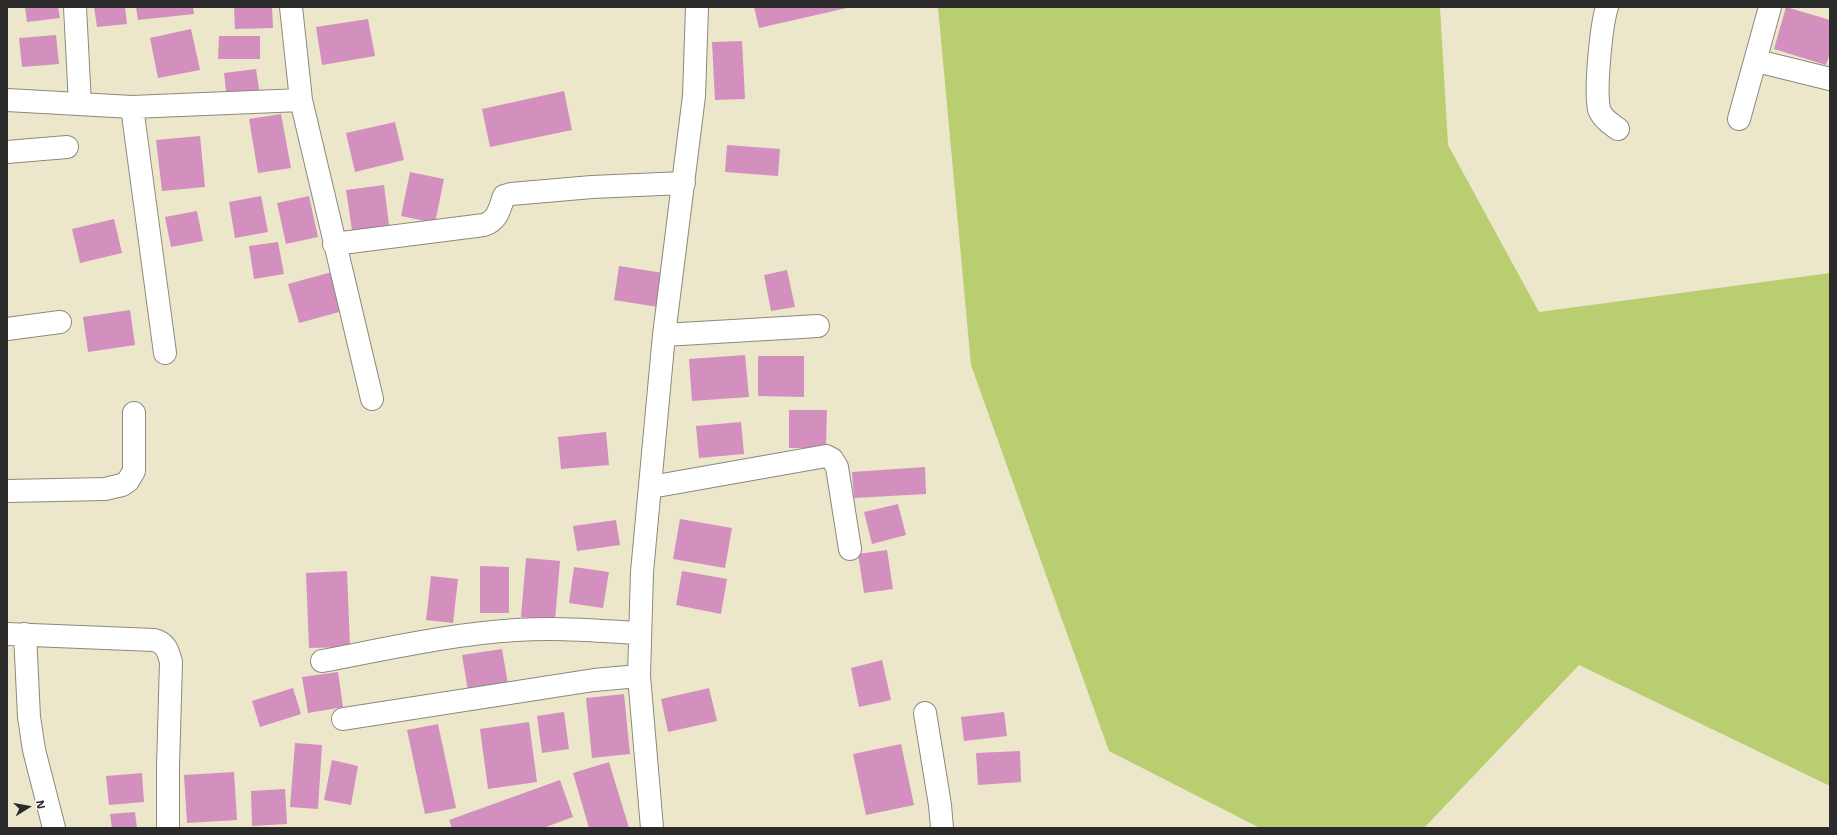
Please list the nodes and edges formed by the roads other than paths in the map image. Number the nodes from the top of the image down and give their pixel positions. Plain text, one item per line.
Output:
1 (75, 7) edge
2 (291, 7) edge
3 (697, 7) edge
4 (1770, 7) edge
5 (1600, 10) edge
6 (1757, 61) junction
7 (1830, 79) edge
8 (7, 100) edge
9 (301, 100) junction
10 (80, 104) junction
11 (132, 107) junction
12 (1739, 119) dead end
13 (1618, 129) dead end
14 (67, 148) dead end
15 (7, 152) edge
16 (684, 183) junction
17 (334, 244) junction
18 (60, 322) dead end
19 (818, 326) dead end
20 (7, 329) edge
21 (664, 335) junction
22 (165, 353) dead end
23 (372, 399) dead end
24 (134, 413) dead end
25 (651, 487) junction
26 (7, 491) edge
27 (850, 549) dead end
28 (640, 633) junction
29 (16, 634) edge
30 (322, 661) dead end
31 (640, 676) junction
32 (925, 713) dead end
33 (344, 719) dead end
34 (54, 828) edge
35 (168, 828) edge
36 (652, 828) edge
37 (942, 828) edge

1 - 10 street
2 - 9 street
3 - 16 street
4 - 6 street
5 - 13 street
6 - 7 street
6 - 12 street
8 - 10 street
9 - 11 street
9 - 17 street
10 - 11 street
11 - 22 street
14 - 15 street
16 - 17 street
16 - 21 street
17 - 23 street
18 - 20 street
19 - 21 street
21 - 25 street
24 - 26 street
25 - 27 street
25 - 28 street
28 - 30 street
28 - 31 street
29 - 34 street
29 - 35 street
31 - 33 street
31 - 36 street
32 - 37 street

